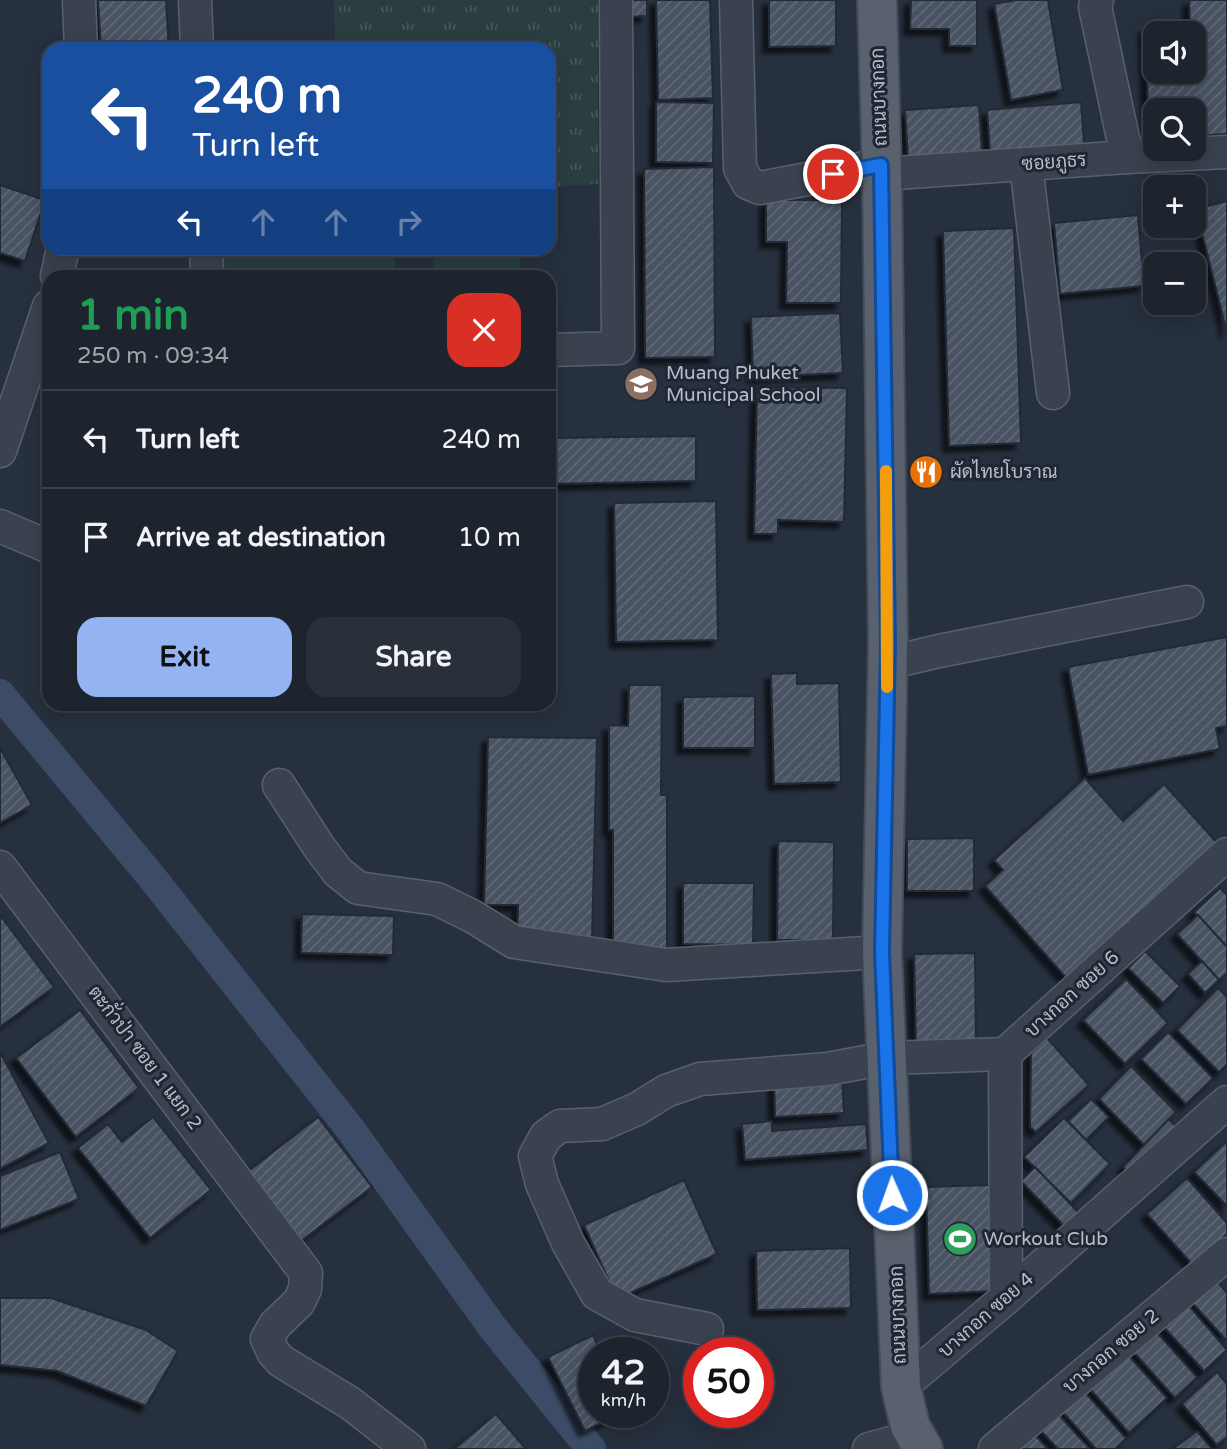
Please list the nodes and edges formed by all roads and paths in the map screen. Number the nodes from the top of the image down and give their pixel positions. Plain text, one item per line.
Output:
1 (79, 0) edge
2 (195, 0) edge
3 (616, 0) edge
4 (736, 0) edge
5 (877, 0) edge
6 (1097, 0) edge
7 (80, 42) edge
8 (197, 42) edge
9 (1227, 152) edge
10 (1127, 157) junction
11 (1026, 164) junction
12 (882, 170) junction
13 (42, 327) edge
14 (556, 350) edge
15 (1053, 393) dead end
16 (0, 451) edge
17 (0, 526) edge
18 (42, 544) edge
19 (1186, 602) dead end
20 (888, 663) junction
21 (279, 785) dead end
22 (1227, 854) edge
23 (0, 867) edge
24 (882, 952) junction
25 (1005, 1054) junction
26 (887, 1058) junction
27 (1227, 1102) edge
28 (1227, 1254) edge
29 (1006, 1298) junction
30 (707, 1329) dead end
31 (901, 1387) junction
32 (920, 1442) edge
33 (409, 1449) edge
34 (869, 1449) edge
35 (995, 1449) edge

1 - 7 street
2 - 8 street
3 - 14 street
4 - 12 street, ซอยภูธร
5 - 12 main road, ถนนบางกอก
6 - 10 street
9 - 10 street, ซอยภูธร
10 - 11 street, ซอยภูธร
11 - 12 street, ซอยภูธร
11 - 15 street
12 - 20 main road, ถนนบางกอก
13 - 16 street
17 - 18 street
19 - 20 street
20 - 24 main road, ถนนบางกอก
21 - 24 street
22 - 25 street, บางกอก ซอย 6
23 - 33 street, ตะกั่วป่า ซอย 1 แยก 2
24 - 26 main road, ถนนบางกอก
25 - 26 street
25 - 29 street
26 - 30 street
26 - 31 main road, ถนนบางกอก
27 - 29 street, บางกอก ซอย 4
28 - 35 street, บางกอก ซอย 2
29 - 31 street, บางกอก ซอย 4
31 - 32 main road, ถนนบางกอก
32 - 34 street

